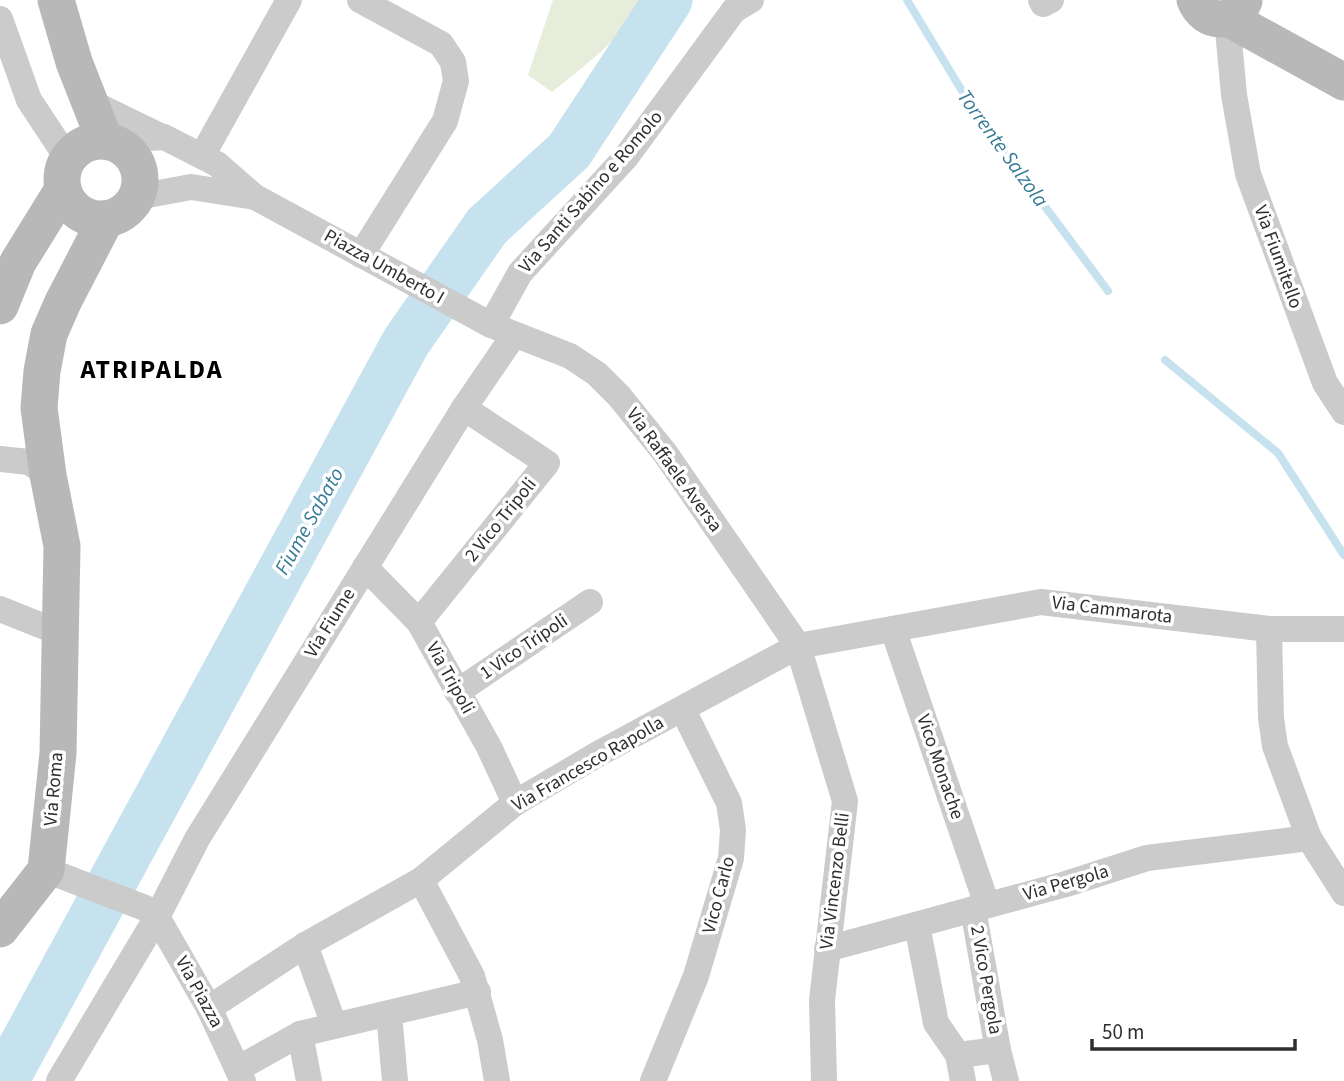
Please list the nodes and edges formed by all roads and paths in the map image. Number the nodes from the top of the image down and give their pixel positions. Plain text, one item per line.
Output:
1 (56, 0) edge
2 (289, 0) edge
3 (360, 0) edge
4 (751, 0) edge
5 (1041, 0) edge
6 (1051, 0) edge
7 (1223, 8) edge
8 (0, 19) edge
9 (74, 62) junction
10 (1344, 82) edge
11 (90, 102) junction
12 (164, 137) junction
13 (202, 156) junction
14 (78, 160) junction
15 (137, 197) junction
16 (255, 197) junction
17 (106, 219) junction
18 (370, 260) junction
19 (0, 306) edge
20 (495, 326) junction
21 (464, 408) junction
22 (1344, 412) edge
23 (0, 459) edge
24 (48, 475) junction
25 (365, 567) junction
26 (590, 602) dead end
27 (0, 609) edge
28 (419, 622) junction
29 (893, 629) junction
30 (1269, 629) junction
31 (1334, 629) edge
32 (60, 633) junction
33 (798, 646) junction
34 (457, 692) junction
35 (683, 710) junction
36 (515, 803) junction
37 (1309, 838) junction
38 (46, 870) junction
39 (421, 880) junction
40 (1344, 893) edge
41 (980, 907) junction
42 (151, 913) junction
43 (918, 925) junction
44 (0, 929) edge
45 (305, 944) junction
46 (828, 950) junction
47 (478, 992) junction
48 (209, 1008) junction
49 (389, 1014) junction
50 (334, 1025) junction
51 (300, 1034) junction
52 (999, 1050) junction
53 (961, 1068) edge
54 (241, 1075) edge
55 (59, 1081) edge
56 (309, 1081) edge
57 (394, 1081) edge
58 (497, 1081) edge
59 (653, 1081) edge
60 (824, 1081) edge
61 (1006, 1081) edge

1 - 9 street
2 - 13 street
3 - 18 street
4 - 20 street, Via Santi Sabino e Romolo
5 - 6 street
7 - 10 street
7 - 22 street, Via Fiumitello
8 - 14 street
9 - 11 street
9 - 14 street
11 - 12 street, Piazza Umberto I
11 - 14 street
12 - 13 street, Piazza Umberto I
12 - 14 street
13 - 16 street, Piazza Umberto I
14 - 15 street
14 - 17 street
14 - 19 street
15 - 16 street, Piazza Umberto I
15 - 17 street, Piazza Umberto I
16 - 18 street, Piazza Umberto I
17 - 24 street
18 - 20 street, Piazza Umberto I
20 - 21 street, Via Fiume
20 - 33 street, Via Raffaele Aversa
21 - 25 street, Via Fiume
21 - 28 street, 2 Vico Tripoli
23 - 24 street
24 - 32 street
25 - 28 street, Via Tripoli
25 - 42 street, Via Fiume
26 - 34 street, 1 Vico Tripoli
27 - 32 street
28 - 34 street, Via Tripoli
29 - 30 street, Via Cammarota
29 - 33 street, Via Cammarota
29 - 41 street, Vico Monache
30 - 31 street, Via Cammarota
30 - 37 street
32 - 38 street, Via Roma
33 - 35 street, Via Francesco Rapolla
33 - 46 street, Via Vincenzo Belli
34 - 36 street, Via Tripoli
35 - 36 street, Via Francesco Rapolla
35 - 59 street, Vico Carlo
36 - 39 street, Via Francesco Rapolla
37 - 40 street
37 - 41 street, Via Pergola
38 - 42 street
38 - 44 street
39 - 45 street, Via Francesco Rapolla
39 - 47 street
41 - 43 street, Via Pergola
41 - 52 street, 2 Vico Pergola
42 - 48 street, Via Piazza
42 - 55 street, Via Fiume
43 - 46 street, Via Pergola
43 - 53 street
45 - 48 street, Via Francesco Rapolla
45 - 50 street
46 - 60 street, Via Vincenzo Belli
47 - 49 street
47 - 58 street
48 - 54 street, Via Piazza
49 - 50 street
49 - 57 street
50 - 51 street
51 - 54 street
51 - 56 street
52 - 53 street
52 - 61 street, 2 Vico Pergola

